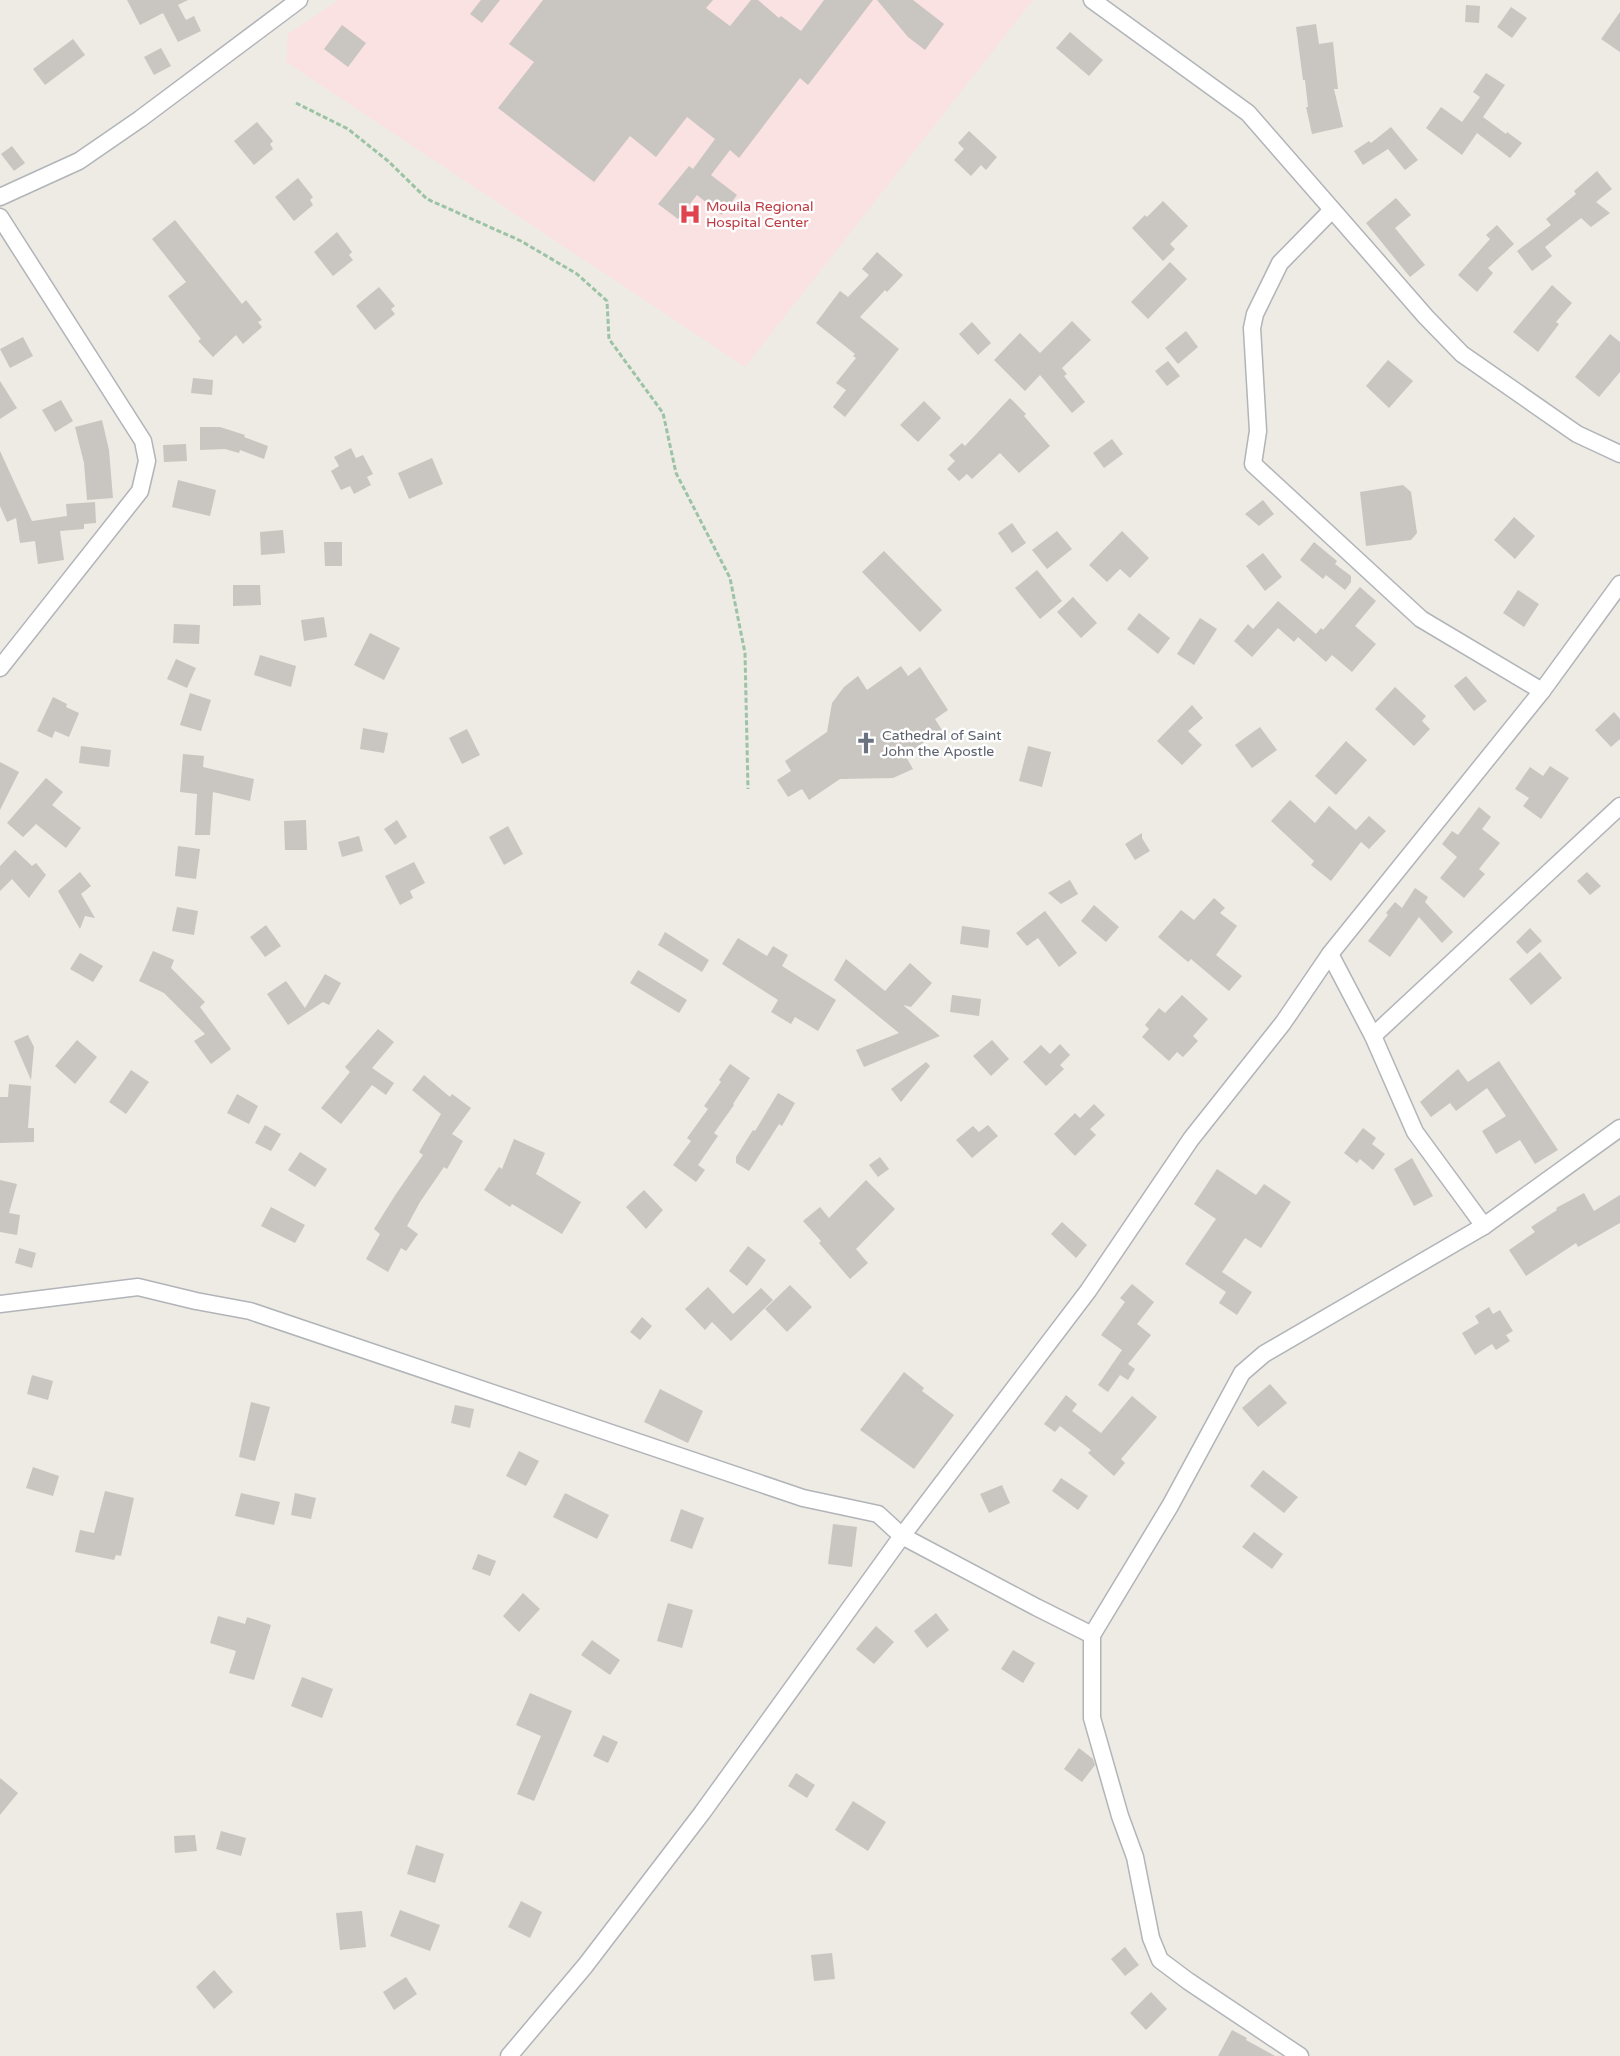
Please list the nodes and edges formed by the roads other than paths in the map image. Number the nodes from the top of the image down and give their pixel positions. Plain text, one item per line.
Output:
1 (299, 0) edge
2 (1092, 0) edge
3 (0, 197) edge
4 (1332, 210) junction
5 (0, 216) edge
6 (1620, 454) edge
7 (1620, 584) edge
8 (0, 668) edge
9 (1542, 691) junction
10 (1620, 806) edge
11 (1330, 954) junction
12 (1373, 1036) junction
13 (1620, 1128) edge
14 (1484, 1226) junction
15 (0, 1304) edge
16 (902, 1536) junction
17 (1092, 1635) junction
18 (508, 2056) edge
19 (1300, 2056) edge

1 - 3 street
2 - 4 street
4 - 6 street
4 - 9 street
5 - 8 street
7 - 9 street
9 - 11 street
10 - 12 street
11 - 12 street
11 - 16 street
12 - 14 street
13 - 14 street
14 - 17 street
15 - 16 street
16 - 17 street
16 - 18 street
17 - 19 street

